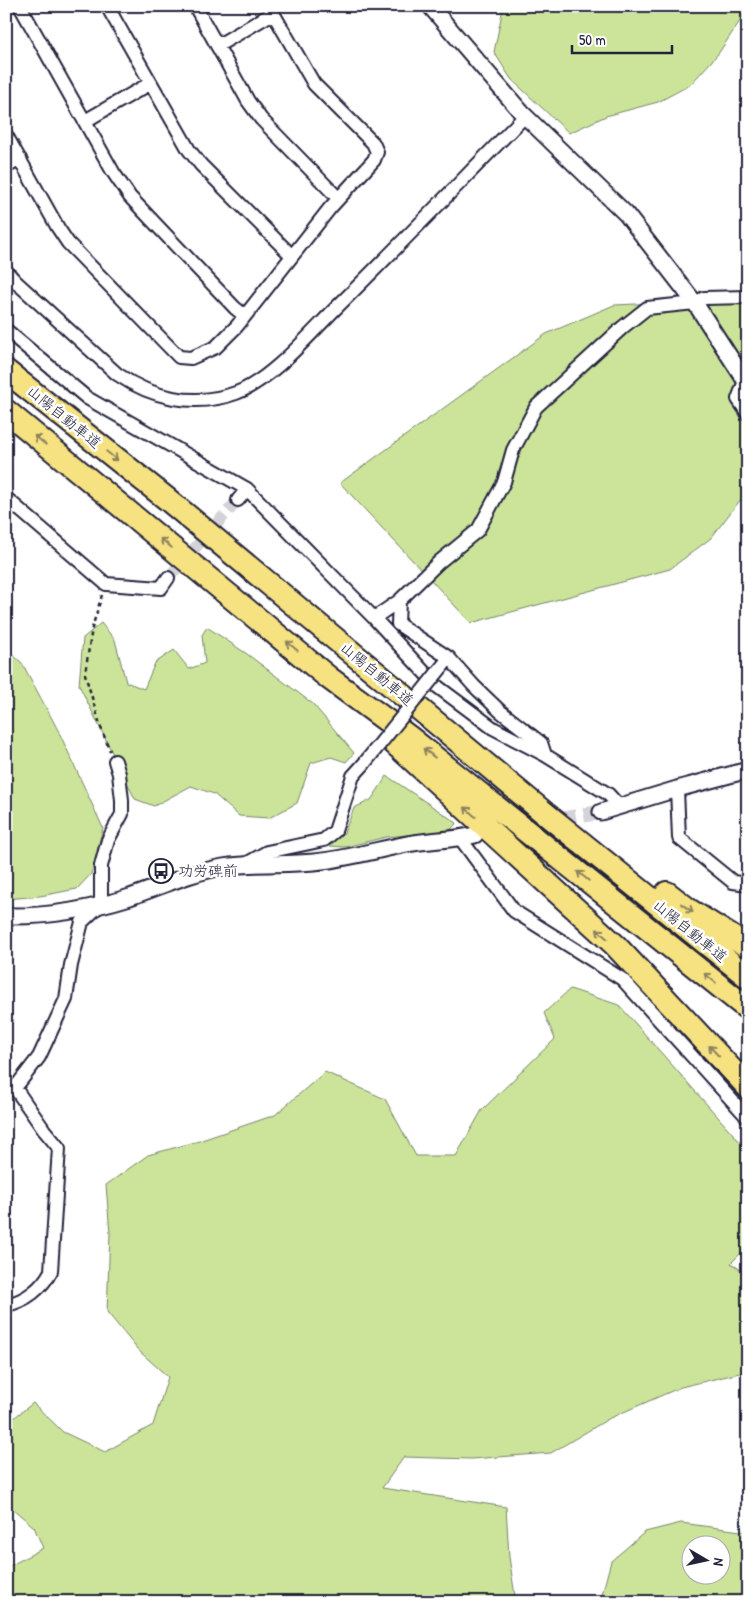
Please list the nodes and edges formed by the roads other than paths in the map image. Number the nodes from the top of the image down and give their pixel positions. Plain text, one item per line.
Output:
1 (20, 6) edge
2 (107, 6) edge
3 (195, 6) edge
4 (430, 6) edge
5 (271, 10) edge
6 (217, 46) junction
7 (151, 83) junction
8 (525, 116) junction
9 (85, 121) junction
10 (6, 135) edge
11 (20, 159) junction
12 (6, 167) edge
13 (338, 198) junction
14 (292, 256) junction
15 (6, 271) edge
16 (748, 297) edge
17 (695, 303) junction
18 (245, 316) junction
19 (6, 330) edge
20 (6, 371) edge
21 (747, 382) edge
22 (6, 412) edge
23 (748, 414) edge
24 (247, 489) junction
25 (6, 498) edge
26 (167, 499) junction
27 (238, 500) tunnel mouth
28 (168, 578) tunnel mouth
29 (399, 601) junction
30 (374, 618) junction
31 (447, 661) junction
32 (329, 678) junction
33 (387, 736) junction
34 (545, 755) junction
35 (115, 761) road end
36 (748, 770) edge
37 (677, 789) junction
38 (619, 806) junction
39 (602, 812) tunnel mouth
40 (468, 837) joint
41 (246, 864) junction
42 (748, 884) edge
43 (101, 904) junction
44 (6, 916) edge
45 (748, 947) edge
46 (748, 977) edge
47 (748, 1009) edge
48 (748, 1087) edge
49 (10, 1089) edge
50 (748, 1118) edge
51 (6, 1305) edge

1 - 9 street
2 - 7 street
3 - 6 street
4 - 8 street
5 - 6 street
5 - 13 street
6 - 13 street
7 - 9 street
7 - 14 street
8 - 15 street
8 - 17 street
9 - 18 street
10 - 11 street
11 - 12 street
11 - 18 street
13 - 14 street
14 - 18 street
16 - 17 street
17 - 21 street
17 - 29 street
19 - 24 street
20 -> 26 highway, 山陽自動車道
21 - 23 street
32 -> 22 highway, 山陽自動車道
24 - 27 street
24 - 30 street
25 - 28 street
26 -> 45 highway
26 - 46 highway, 山陽自動車道
29 - 30 street
29 - 31 street
30 - 34 street
31 - 33 street, bridge
31 - 34 street
32 - 33 highway
47 -> 32 highway, 山陽自動車道
33 - 41 street, bridge
48 -> 33 highway
34 - 38 street
35 - 43 street
36 - 37 street
37 - 38 street
37 - 42 street
38 - 39 street
40 - 41 street
40 - 50 street
41 - 43 street
43 - 44 street
43 - 49 street
49 - 51 street

